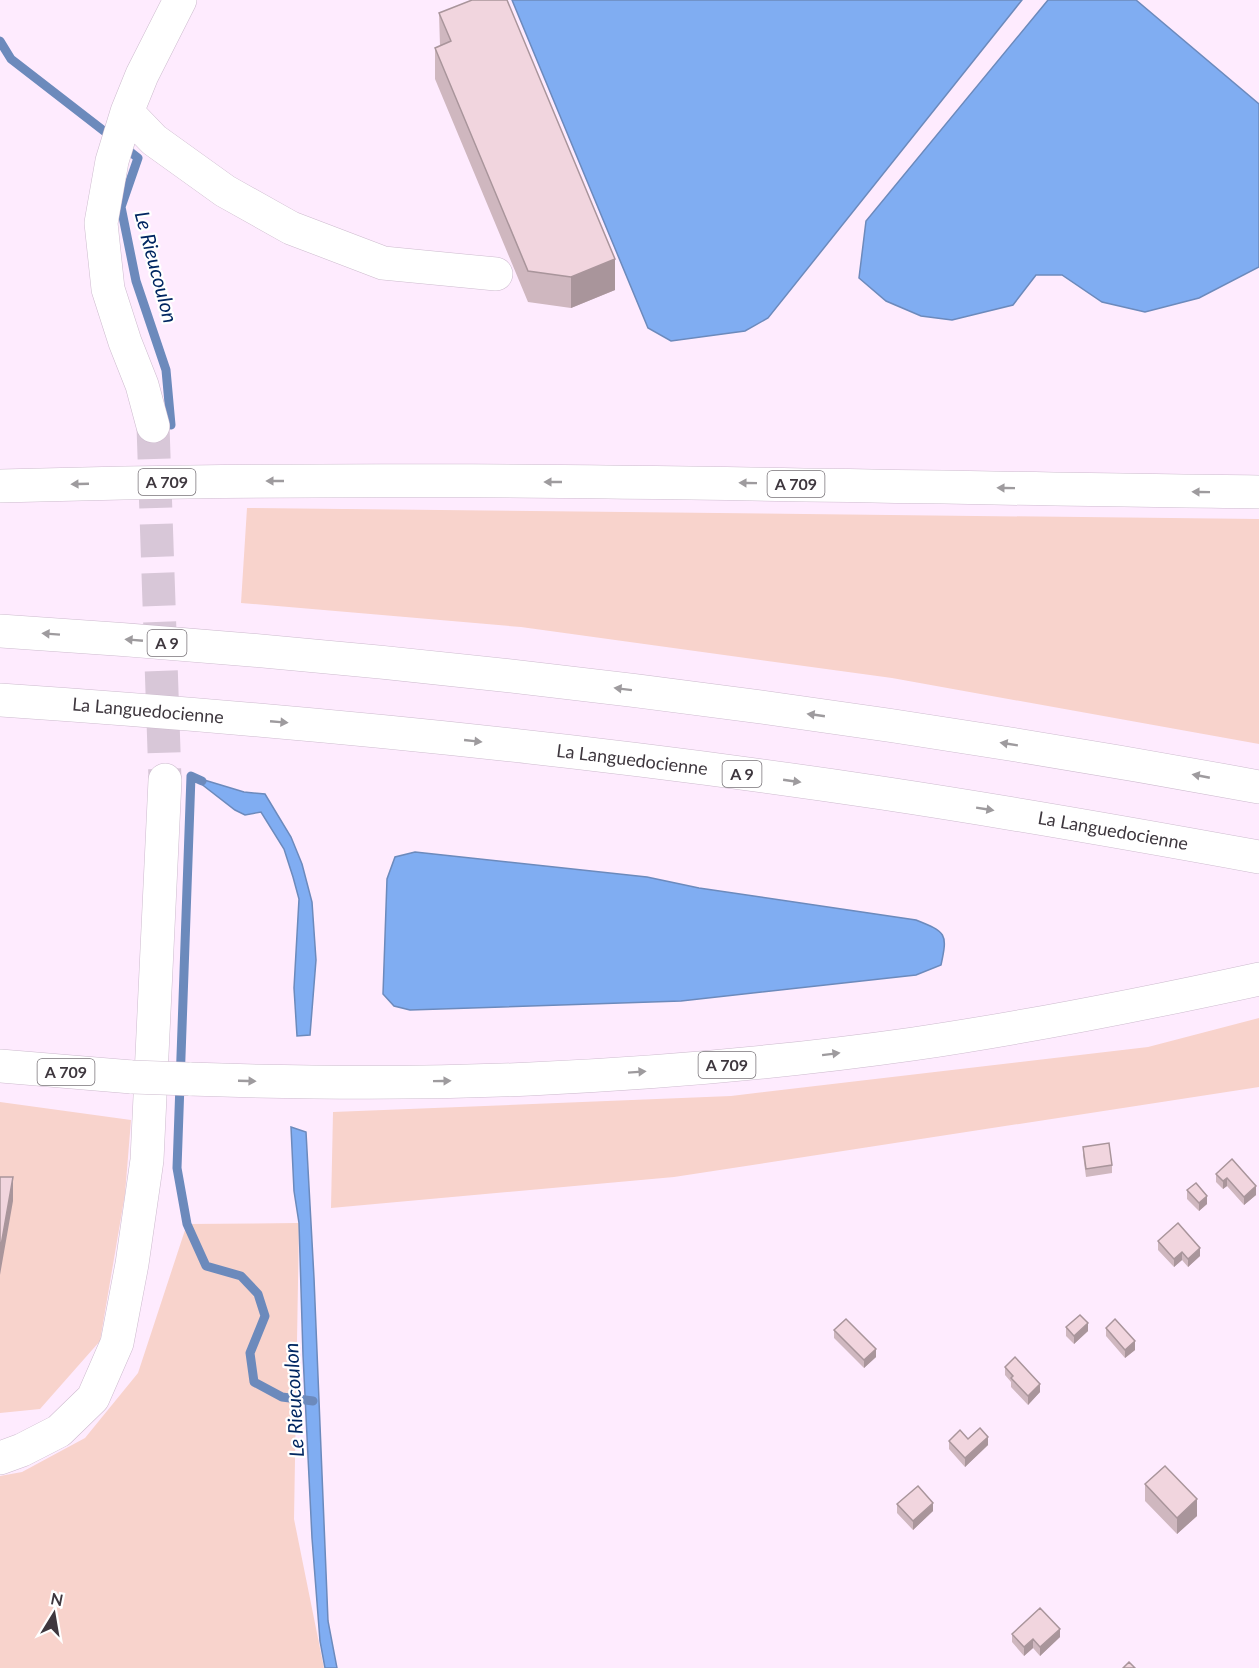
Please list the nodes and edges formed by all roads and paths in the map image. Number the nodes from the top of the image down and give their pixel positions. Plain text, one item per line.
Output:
1 (180, 0) edge
2 (120, 136) junction
3 (496, 273) dead end
4 (153, 426) tunnel mouth
5 (0, 486) edge
6 (1259, 492) edge
7 (0, 631) edge
8 (0, 700) edge
9 (165, 780) tunnel mouth
10 (1259, 787) edge
11 (1259, 857) edge
12 (1259, 979) edge
13 (0, 1066) edge
14 (0, 1458) edge

1 - 2 main road
2 - 3 main road
2 - 4 main road
6 -> 5 main road, A 709
10 -> 7 main road, A 9
8 -> 11 main road, La Languedocienne / A 9
9 - 14 main road
13 -> 12 main road, A 709, bridge

